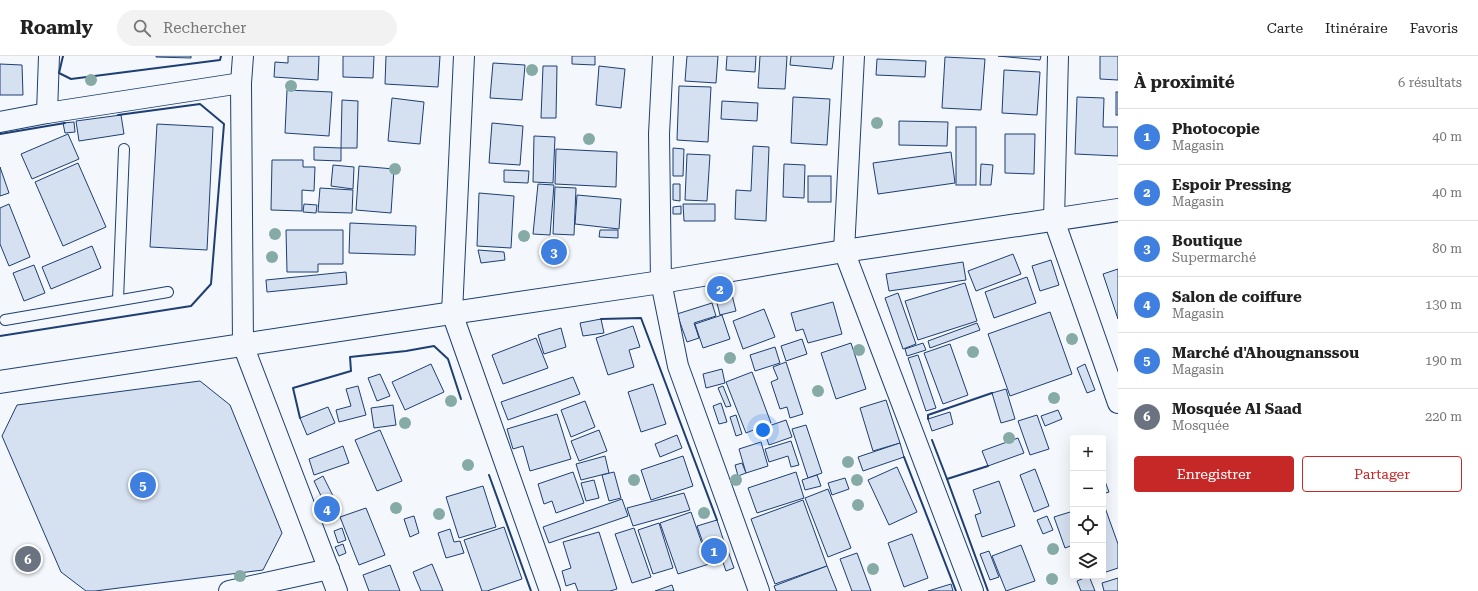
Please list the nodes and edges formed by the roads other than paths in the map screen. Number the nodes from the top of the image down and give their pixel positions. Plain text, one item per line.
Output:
1 (50, 56) edge
2 (243, 56) edge
3 (464, 56) edge
4 (663, 56) edge
5 (854, 56) edge
6 (1058, 56) edge
7 (241, 83) junction
8 (48, 113) junction
9 (0, 122) edge
10 (124, 149) dead end
11 (1118, 210) edge
12 (1054, 220) junction
13 (844, 252) junction
14 (661, 282) junction
15 (168, 292) dead end
16 (118, 300) junction
17 (452, 313) junction
18 (5, 320) dead end
19 (243, 344) junction
20 (0, 382) edge
21 (1118, 403) edge
22 (329, 569) junction
23 (228, 591) edge
24 (337, 591) edge
25 (550, 591) edge
26 (759, 591) edge
27 (973, 591) edge

1 - 8 street
2 - 7 street
3 - 17 street
4 - 14 street
5 - 13 street
6 - 12 street
7 - 8 street
7 - 19 street
8 - 9 street
10 - 16 lane
11 - 12 street
12 - 13 street
12 - 21 street
13 - 14 street
13 - 27 street
14 - 17 street
14 - 26 street
15 - 16 lane
16 - 18 lane
17 - 19 street
17 - 25 street
19 - 20 street
19 - 22 street
22 - 23 street
22 - 24 street

